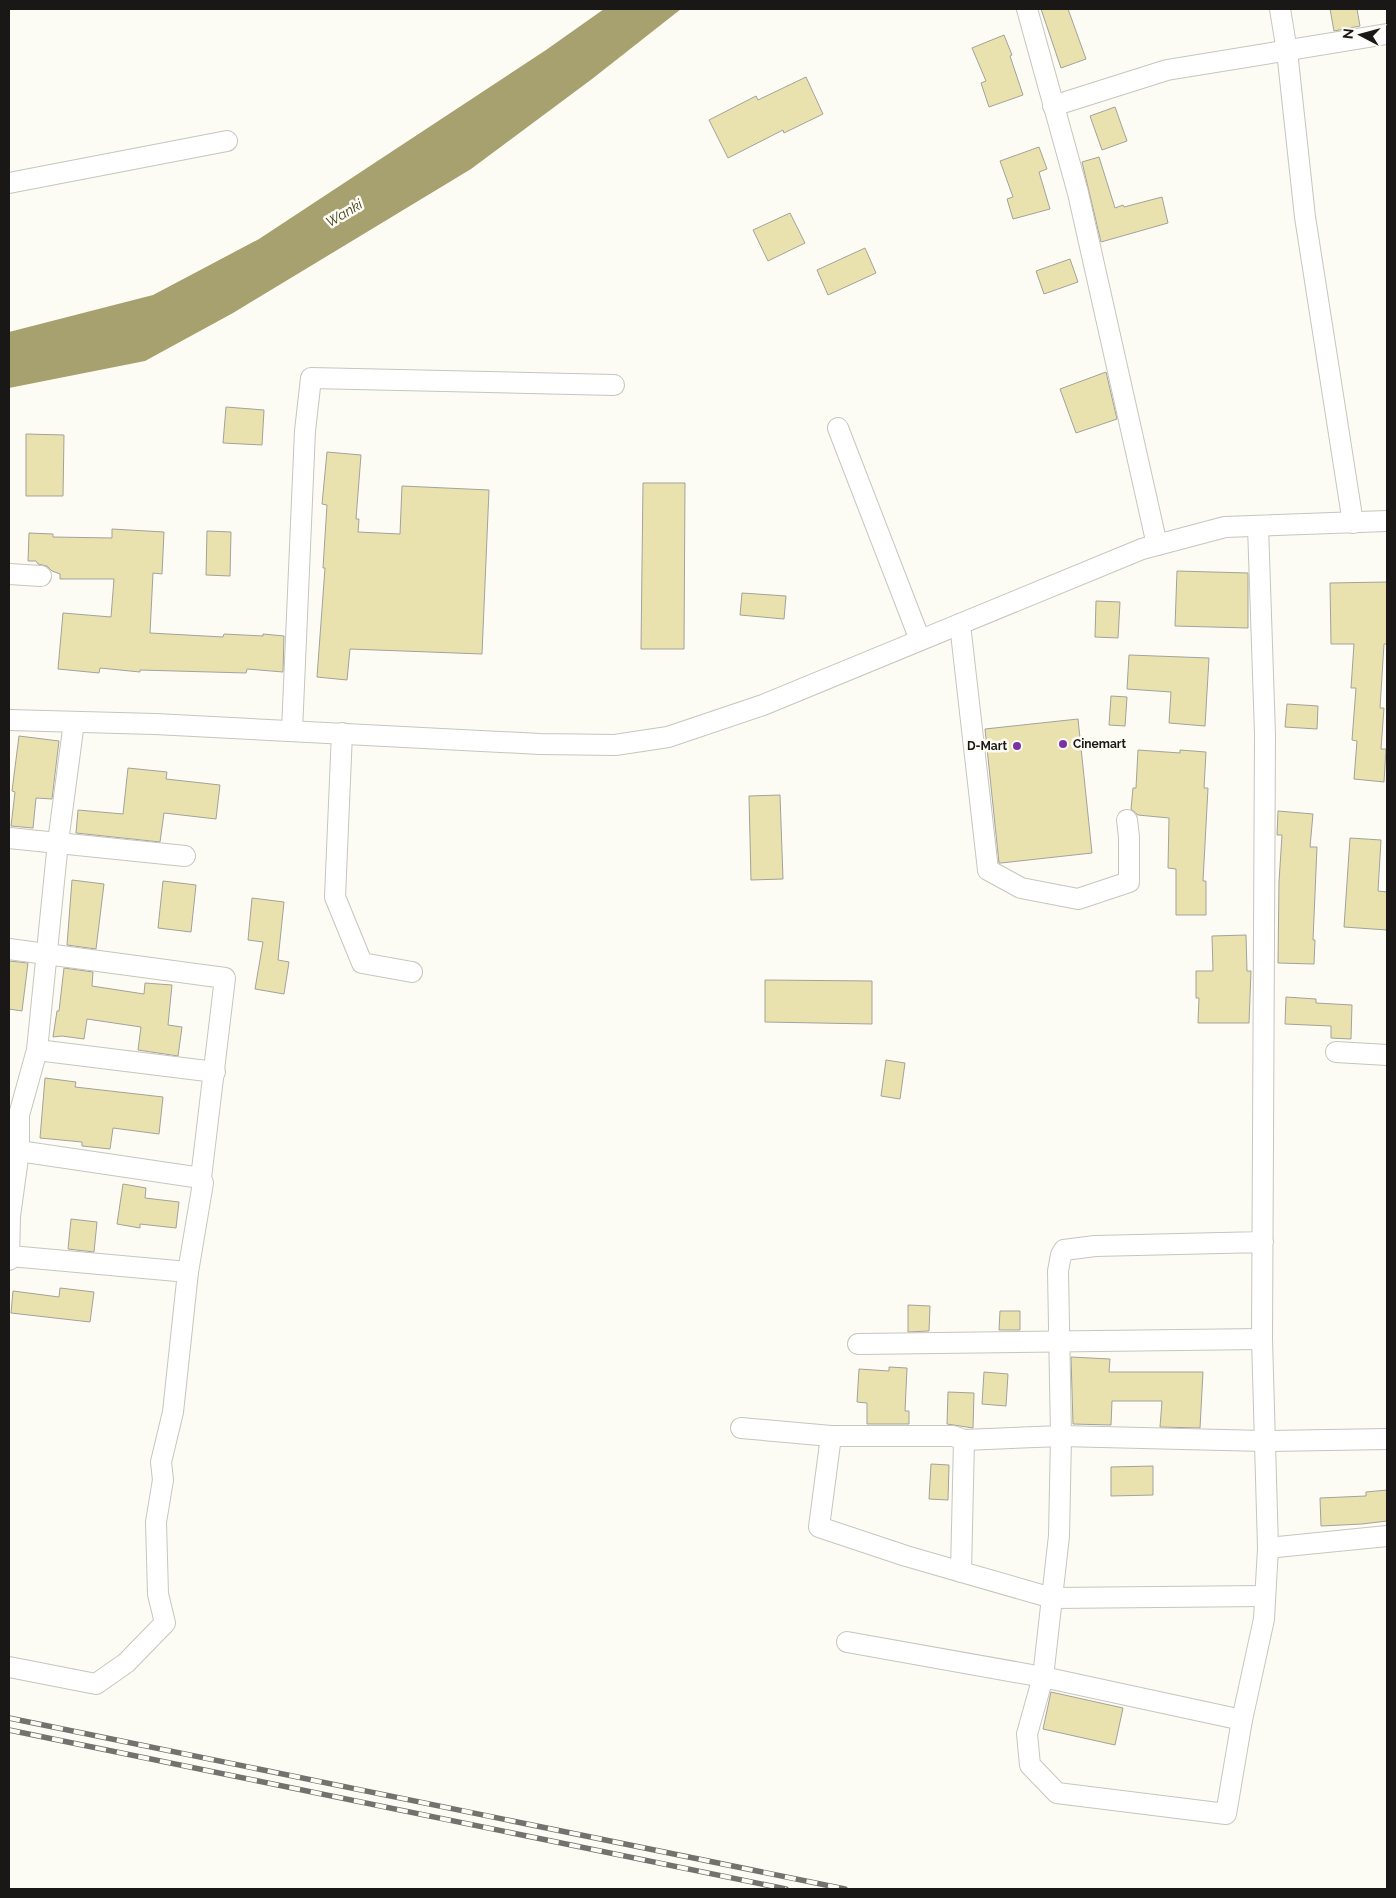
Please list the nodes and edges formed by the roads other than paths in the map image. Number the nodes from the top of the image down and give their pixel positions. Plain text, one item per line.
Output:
1 (1027, 9) edge
2 (1280, 9) edge
3 (1387, 34) edge
4 (1287, 51) junction
5 (1053, 106) junction
6 (227, 141) dead end
7 (9, 183) edge
8 (614, 385) dead end
9 (838, 428) dead end
10 (1387, 521) edge
11 (1354, 522) junction
12 (1258, 526) junction
13 (1157, 545) junction
14 (9, 574) edge
15 (41, 576) dead end
16 (960, 624) junction
17 (920, 640) junction
18 (9, 720) edge
19 (74, 722) junction
20 (292, 731) junction
21 (342, 733) junction
22 (1127, 820) dead end
23 (9, 838) edge
24 (58, 842) junction
25 (185, 856) dead end
26 (9, 949) edge
27 (46, 954) junction
28 (412, 972) dead end
29 (37, 1050) junction
30 (1336, 1052) dead end
31 (1387, 1055) edge
32 (214, 1072) junction
33 (14, 1115) edge
34 (19, 1151) junction
35 (201, 1178) junction
36 (9, 1216) edge
37 (1263, 1242) junction
38 (9, 1258) edge
39 (188, 1272) junction
40 (1262, 1339) junction
41 (1059, 1341) junction
42 (858, 1344) dead end
43 (741, 1428) dead end
44 (831, 1436) junction
45 (1060, 1436) junction
46 (1387, 1439) edge
47 (964, 1440) junction
48 (1264, 1441) junction
49 (1387, 1536) edge
50 (1268, 1548) junction
51 (961, 1572) junction
52 (1265, 1596) junction
53 (1052, 1598) junction
54 (847, 1642) dead end
55 (9, 1667) edge
56 (1042, 1677) junction
57 (1242, 1720) junction

1 - 5 street
2 - 4 street
3 - 4 street
4 - 5 street
4 - 11 street
5 - 13 street
6 - 7 street
8 - 20 street
9 - 17 street
10 - 11 street
11 - 12 street
12 - 13 street
12 - 37 street
13 - 16 street
14 - 15 street
16 - 17 street
16 - 22 street
17 - 21 street
18 - 19 street
19 - 20 street
19 - 24 street
20 - 21 street
21 - 28 street
23 - 24 street
24 - 25 street
24 - 27 street
26 - 27 street
27 - 29 street
27 - 32 street
29 - 32 street
29 - 33 street
30 - 31 street
32 - 35 street
33 - 34 street
34 - 35 street
34 - 36 street
35 - 39 street
36 - 38 street
37 - 40 street
37 - 41 street
38 - 39 street
39 - 55 street
40 - 41 street
40 - 48 street
41 - 42 street
41 - 45 street
43 - 44 street
44 - 47 street
44 - 51 street
45 - 47 street
45 - 48 street
45 - 53 street
46 - 48 street
47 - 51 street
48 - 50 street
49 - 50 street
50 - 52 street
51 - 53 street
52 - 53 street
52 - 57 street
53 - 56 street
54 - 56 street
56 - 57 street
56 - 57 street

